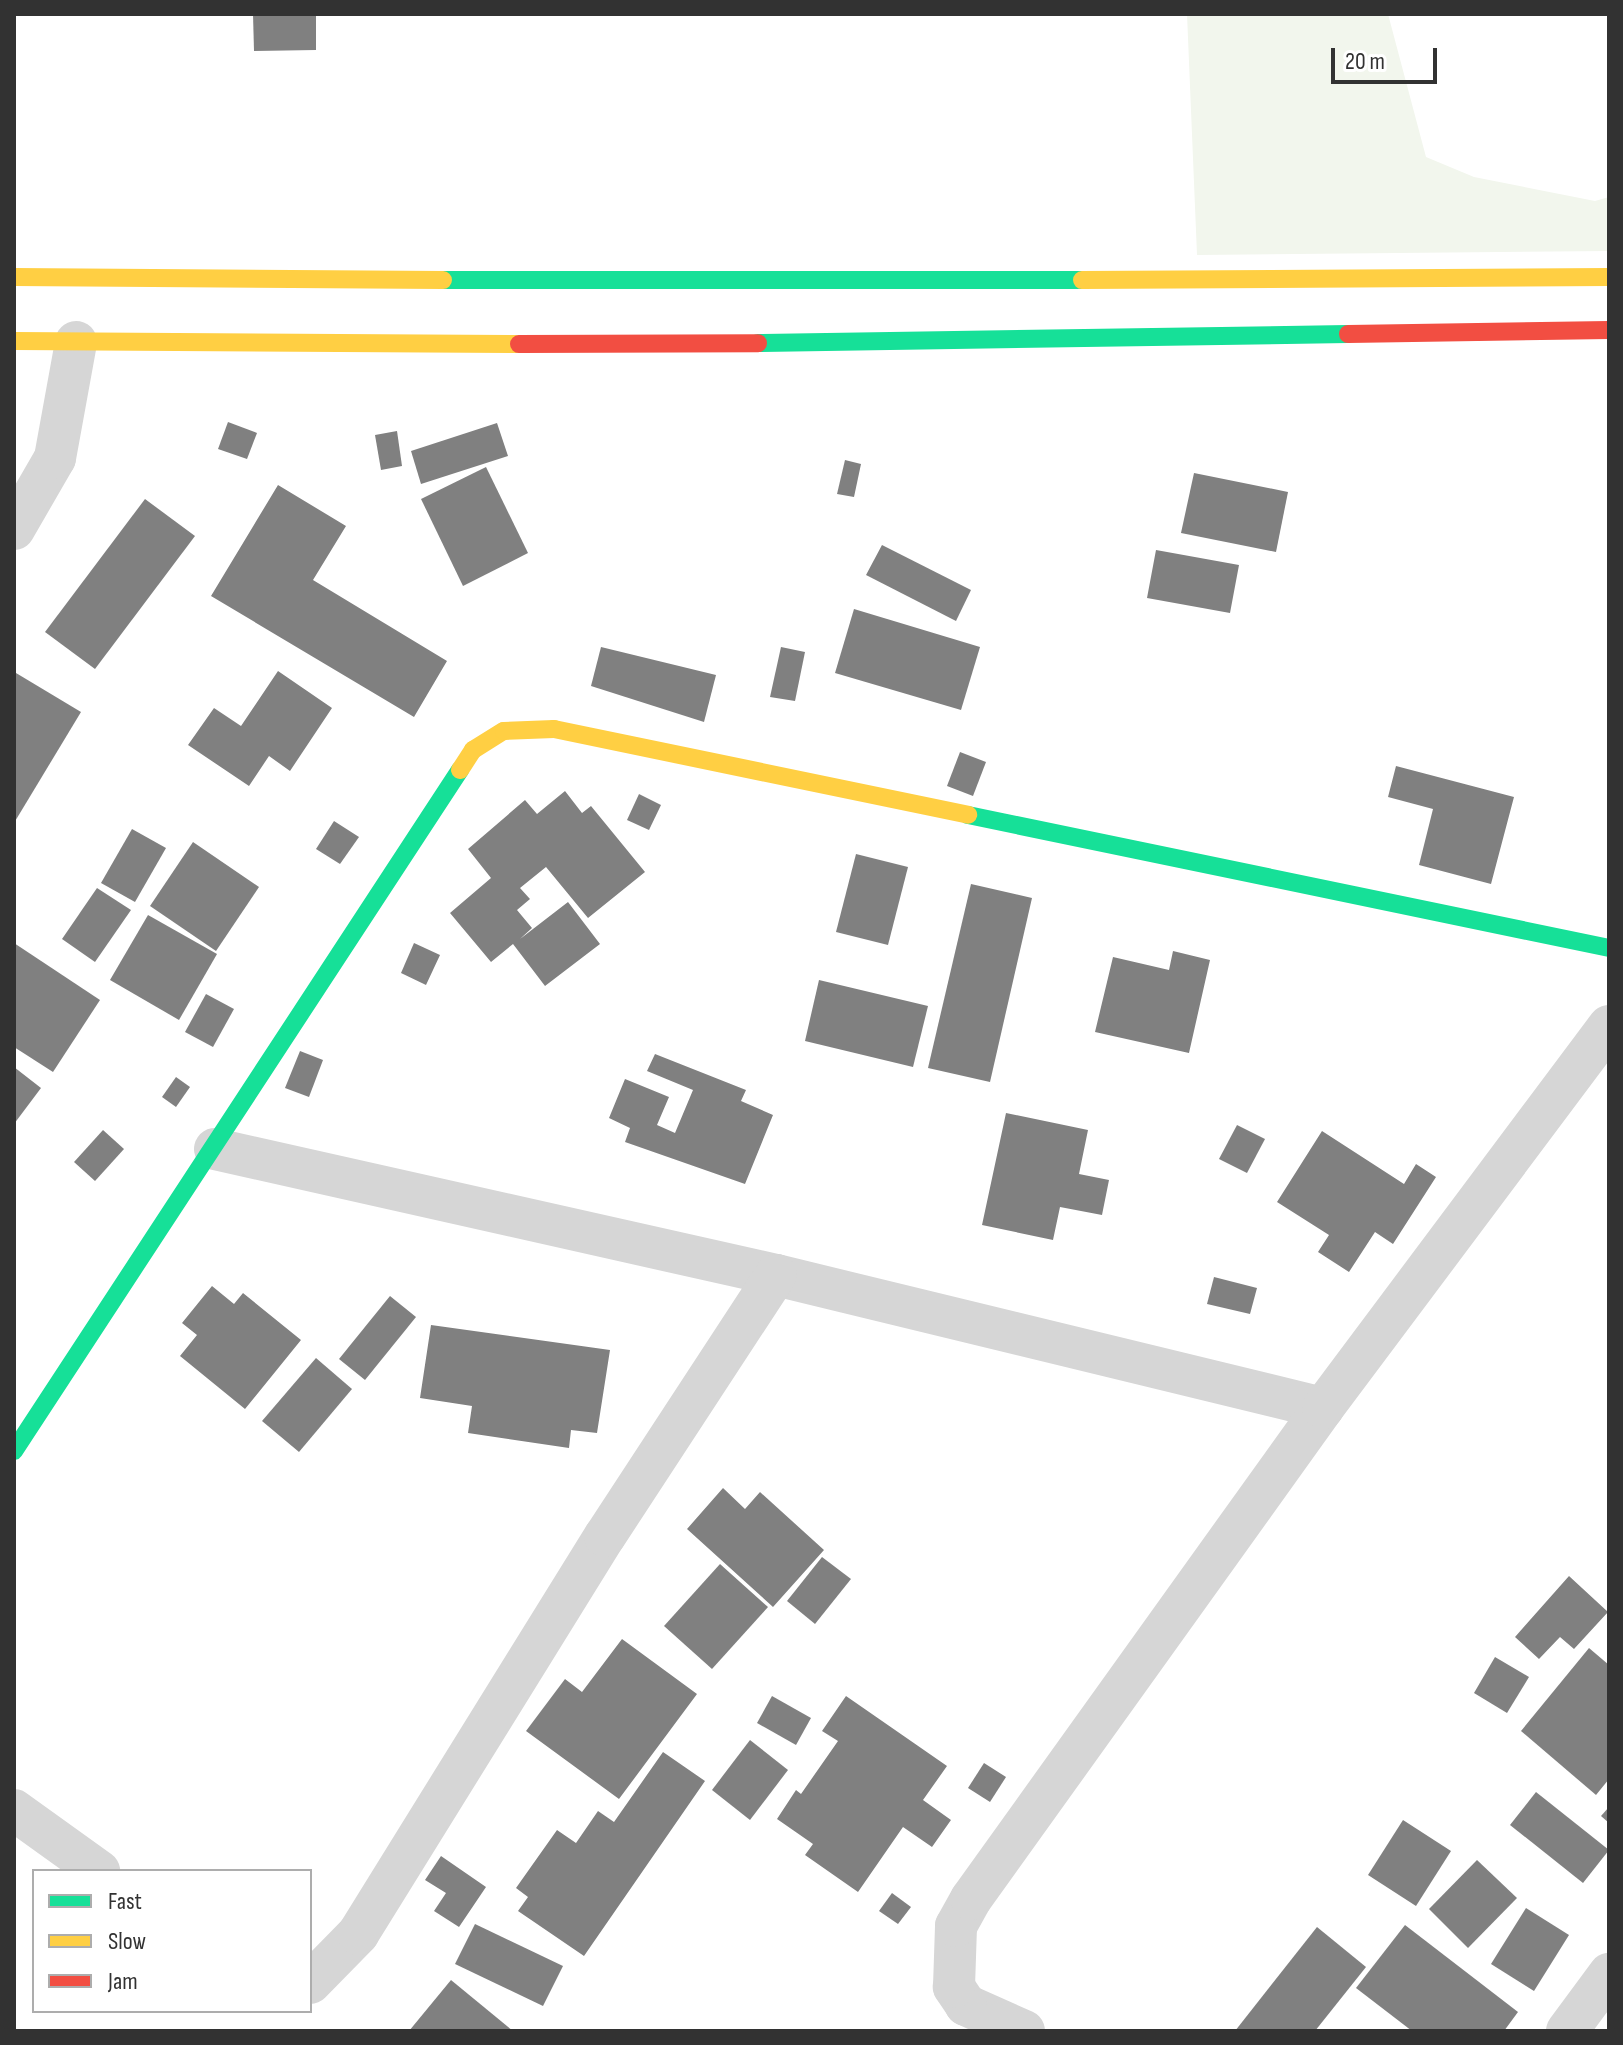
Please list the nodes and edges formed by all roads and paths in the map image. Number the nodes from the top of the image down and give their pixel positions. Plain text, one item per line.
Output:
1 (14, 277) edge
2 (1609, 277) edge
3 (1609, 330) edge
4 (14, 341) edge
5 (76, 342) junction
6 (14, 529) edge
7 (1609, 948) edge
8 (1609, 1026) edge
9 (215, 1149) junction
10 (776, 1275) junction
11 (1323, 1408) junction
12 (14, 1451) edge
13 (14, 1810) edge
14 (96, 1869) edge
15 (1609, 1974) edge
16 (312, 1981) edge
17 (1024, 2031) edge
18 (1567, 2031) edge

1 - 2 main road
3 - 5 main road
4 - 5 main road
5 - 6 street
7 - 9 main road
8 - 11 street
9 - 10 street
9 - 12 main road
10 - 11 street
10 - 16 street
11 - 17 street
13 - 14 street
15 - 18 street

